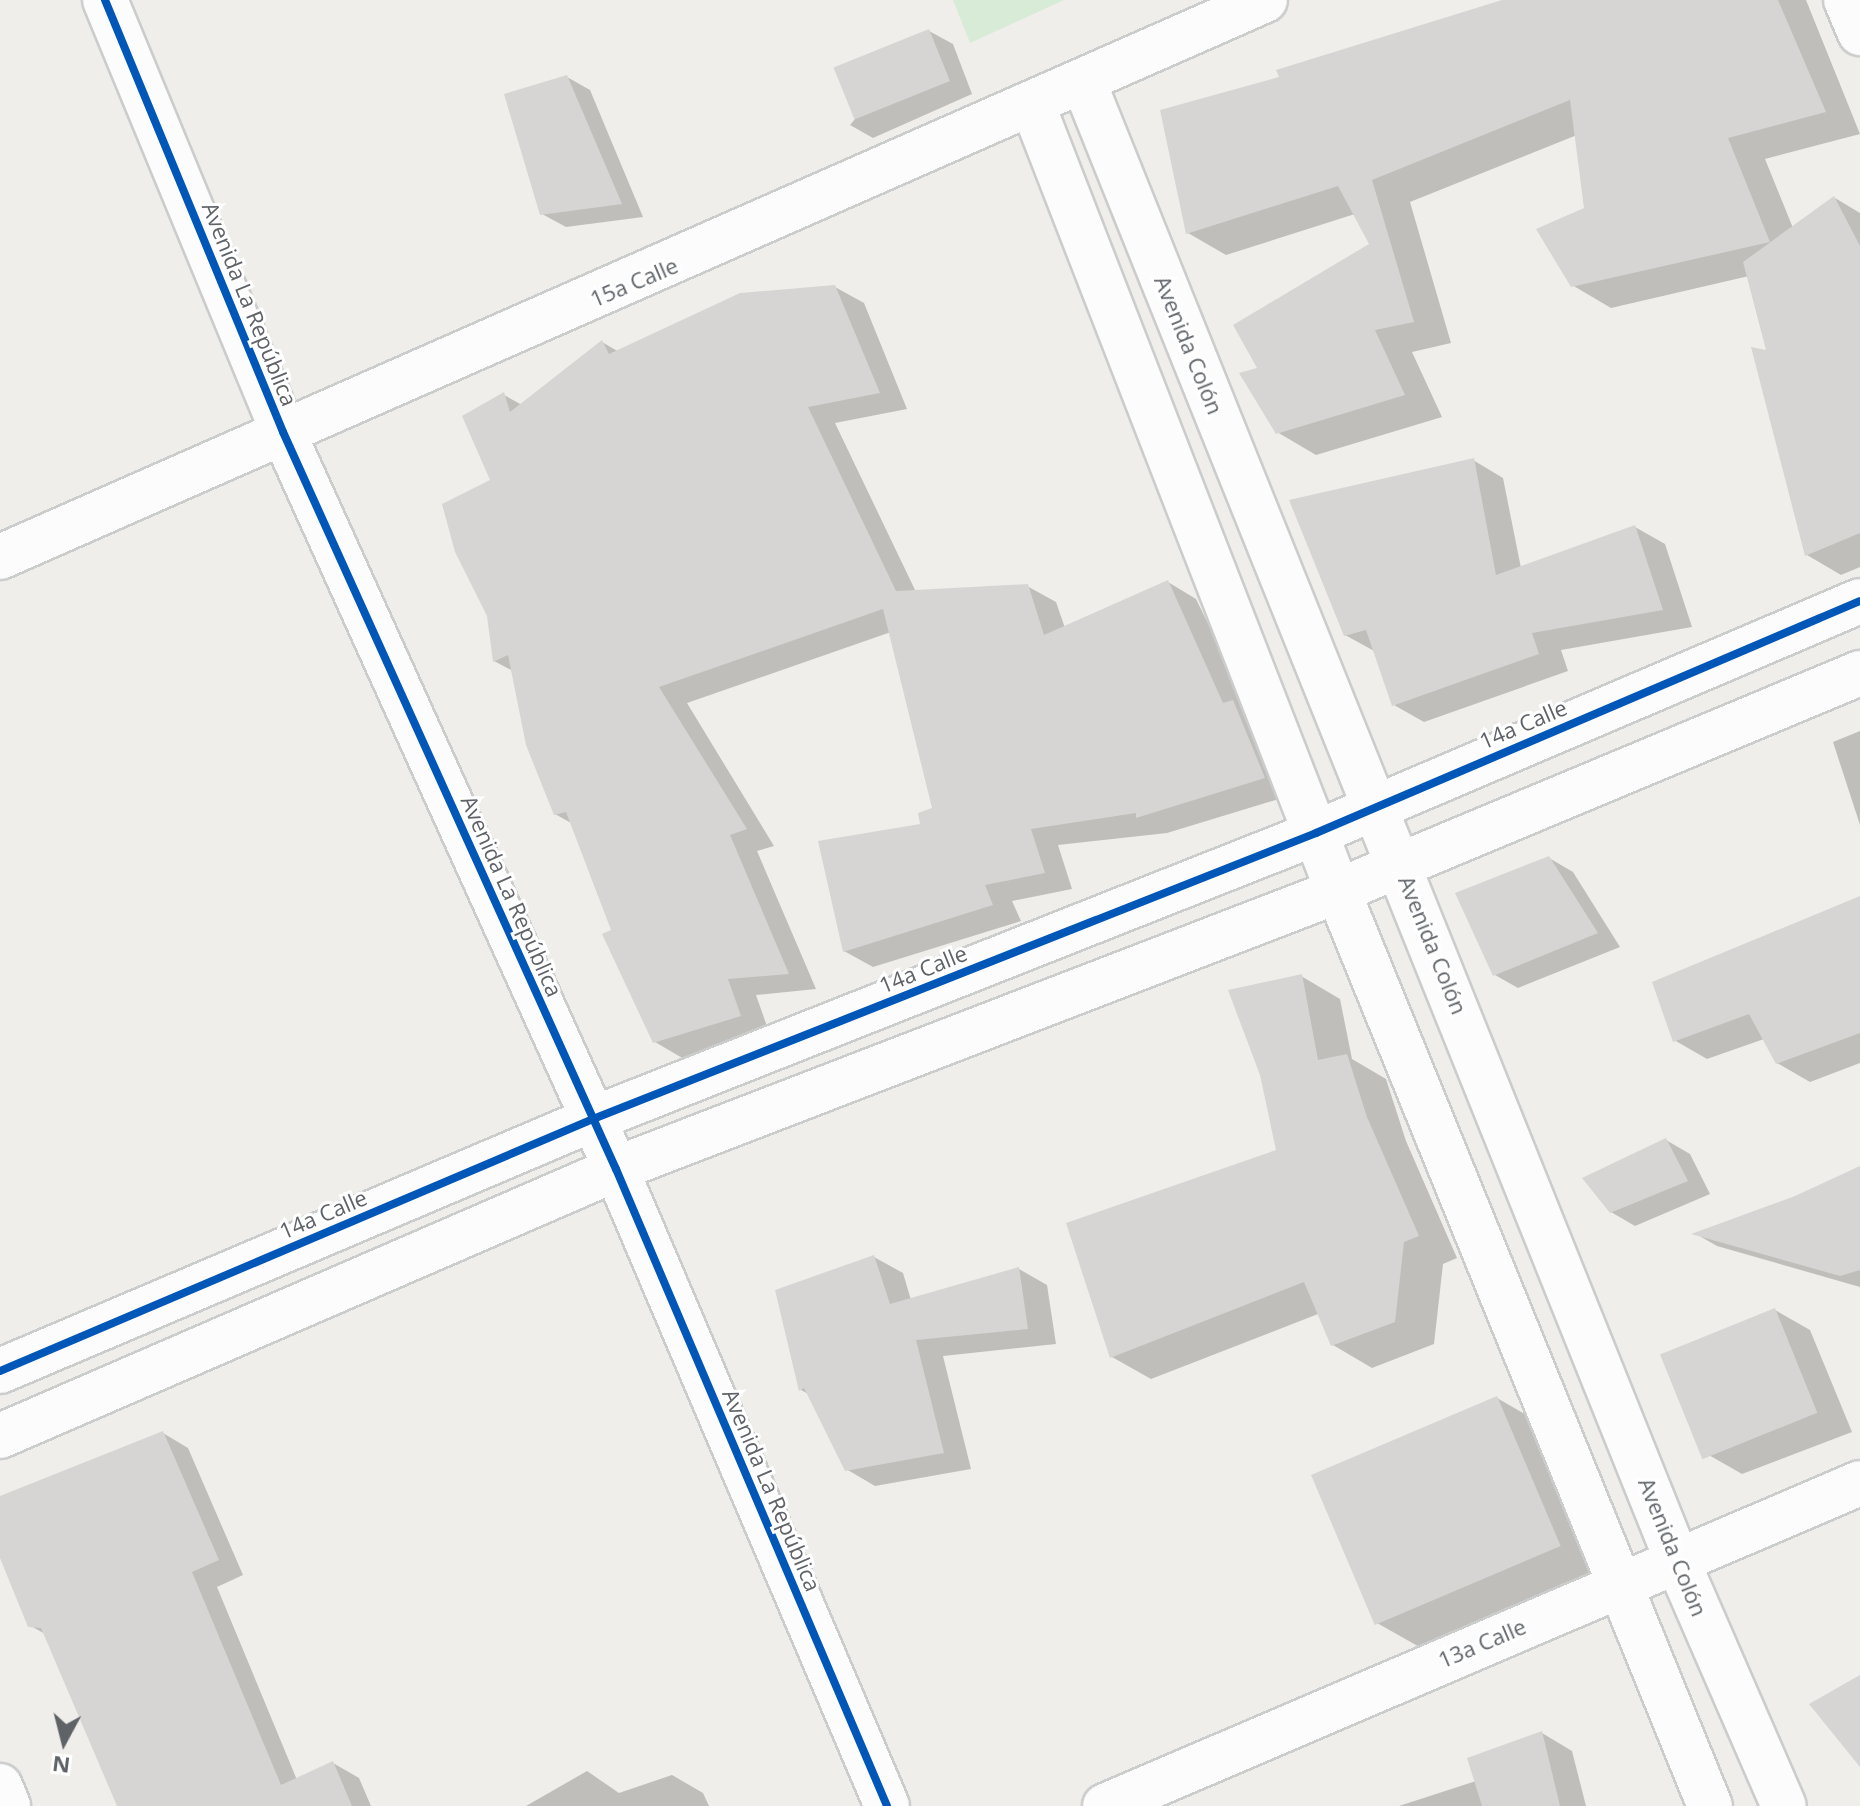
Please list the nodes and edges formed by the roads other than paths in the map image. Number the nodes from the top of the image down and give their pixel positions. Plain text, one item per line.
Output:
1 (105, 0) edge
2 (1265, 0) edge
3 (1846, 0) edge
4 (1860, 33) edge
5 (1084, 83) junction
6 (1033, 106) junction
7 (283, 432) junction
8 (0, 557) edge
9 (1860, 601) edge
10 (1860, 673) edge
11 (1375, 806) junction
12 (1316, 833) junction
13 (1400, 864) junction
14 (1338, 891) junction
15 (593, 1119) junction
16 (616, 1169) junction
17 (0, 1371) edge
18 (0, 1436) edge
19 (1860, 1483) edge
20 (1676, 1558) junction
21 (1617, 1585) junction
22 (0, 1786) edge
23 (8, 1806) edge
24 (887, 1806) edge
25 (1105, 1806) edge
26 (1710, 1806) edge
27 (1784, 1806) edge

1 - 7 street, Avenida La República
2 - 5 street, 15a Calle
3 - 4 street
5 - 6 street, 15a Calle
5 - 11 street, Avenida Colón
6 - 7 street, 15a Calle
6 - 12 street
7 - 8 street, 15a Calle
7 - 15 street, Avenida La República
9 - 11 street, 14a Calle
10 - 13 street
11 - 12 street, 14a Calle
11 - 13 street, Avenida Colón
12 - 14 street
12 - 15 street, 14a Calle
13 - 14 street
13 - 20 street, Avenida Colón
14 - 16 street
14 - 21 street
15 - 16 street, Avenida La República
15 - 17 street, 14a Calle
16 - 18 street
16 - 24 street, Avenida La República
19 - 20 street, 13a Calle
20 - 21 street, 13a Calle
20 - 27 street, Avenida Colón
21 - 25 street, 13a Calle
21 - 26 street
22 - 23 street

